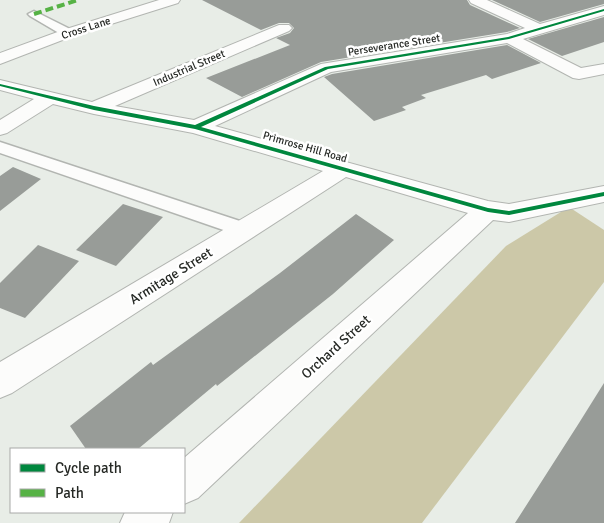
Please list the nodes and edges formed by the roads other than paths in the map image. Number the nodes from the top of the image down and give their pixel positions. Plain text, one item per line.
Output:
1 (173, 0) edge
2 (476, 0) edge
3 (604, 10) edge
4 (34, 14) dead end
5 (284, 28) dead end
6 (538, 29) junction
7 (68, 33) junction
8 (508, 38) junction
9 (0, 58) edge
10 (604, 69) edge
11 (0, 85) edge
12 (50, 97) junction
13 (94, 108) junction
14 (196, 127) junction
15 (0, 129) edge
16 (0, 146) edge
17 (341, 170) junction
18 (604, 194) edge
19 (488, 210) junction
20 (245, 230) junction
21 (0, 380) edge
22 (185, 483) edge
23 (152, 513) edge
24 (141, 523) edge

1 - 7 street, Cross Lane
2 - 6 street
3 - 6 street, Perseverance Street
4 - 7 lane
5 - 13 street, Industrial Street
6 - 8 street, Perseverance Street
7 - 9 street, Cross Lane
8 - 10 street
8 - 14 street, Perseverance Street
11 - 12 street, Primrose Hill Road
12 - 13 street, Primrose Hill Road
12 - 15 street
13 - 14 street, Primrose Hill Road
14 - 17 street, Primrose Hill Road
16 - 20 lane
17 - 19 street, Primrose Hill Road
17 - 20 street, Armitage Street
18 - 19 street, Primrose Hill Road
19 - 22 street, Orchard Street
20 - 21 street, Armitage Street
23 - 24 street

